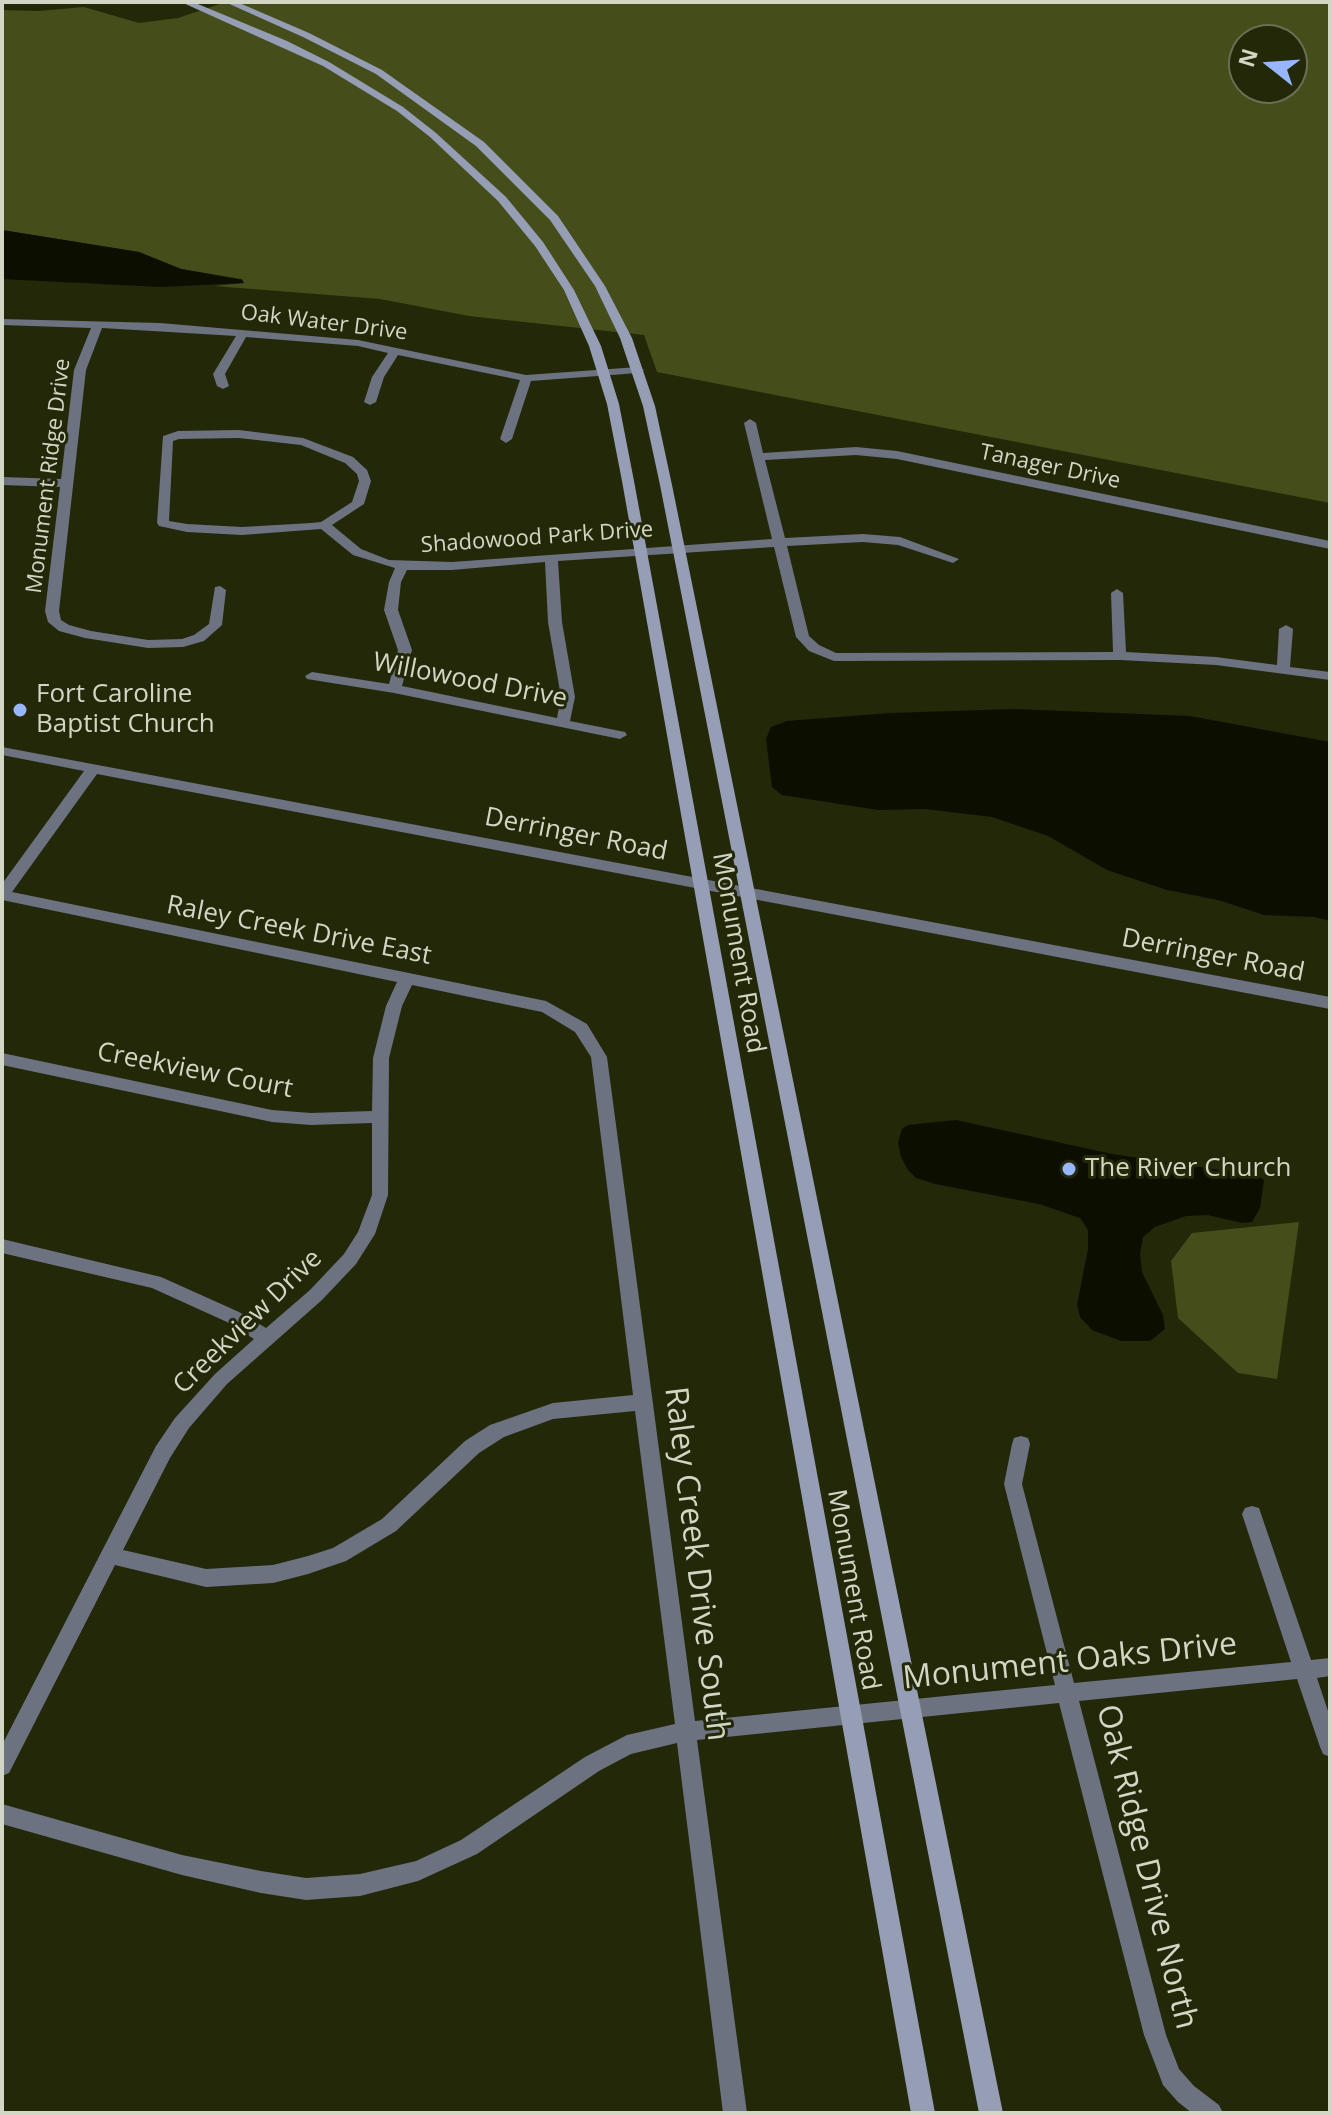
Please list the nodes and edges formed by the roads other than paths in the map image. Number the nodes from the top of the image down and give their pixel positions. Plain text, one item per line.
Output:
1 (229, 2) edge
2 (193, 3) edge
3 (2, 322) edge
4 (98, 325) junction
5 (243, 333) junction
6 (395, 350) junction
7 (638, 370) junction
8 (604, 373) junction
9 (526, 378) junction
10 (223, 386) dead end
11 (370, 402) dead end
12 (750, 423) dead end
13 (506, 439) dead end
14 (758, 457) junction
15 (2, 481) edge
16 (65, 483) junction
17 (324, 525) junction
18 (780, 544) junction
19 (1330, 545) edge
20 (678, 548) junction
21 (640, 551) junction
22 (551, 558) junction
23 (953, 559) dead end
24 (402, 566) junction
25 (220, 590) dead end
26 (1117, 593) dead end
27 (1286, 629) dead end
28 (1120, 656) junction
29 (1283, 668) junction
30 (312, 676) dead end
31 (1330, 676) edge
32 (394, 689) junction
33 (563, 723) junction
34 (620, 735) dead end
35 (2, 751) edge
36 (94, 768) junction
37 (699, 883) junction
38 (748, 893) junction
39 (2, 895) edge
40 (407, 978) junction
41 (1330, 1003) edge
42 (581, 1028) joint
43 (2, 1059) edge
44 (380, 1117) junction
45 (2, 1246) edge
46 (267, 1338) junction
47 (644, 1402) junction
48 (1021, 1444) dead end
49 (1252, 1514) dead end
50 (110, 1555) junction
51 (1330, 1667) edge
52 (1304, 1670) junction
53 (1068, 1694) junction
54 (911, 1710) junction
55 (849, 1716) junction
56 (688, 1731) junction
57 (1330, 1747) edge
58 (2, 1766) edge
59 (2, 1814) edge
60 (1206, 2110) edge
61 (735, 2113) edge
62 (923, 2113) edge
63 (991, 2113) edge

1 - 7 main road, Monument Road
2 - 8 main road, Monument Road
3 - 4 street, Oak Water Drive
4 - 5 street, Oak Water Drive
4 - 16 street, Monument Ridge Drive
5 - 6 street, Oak Water Drive
5 - 10 street
6 - 9 street, Oak Water Drive
6 - 11 street
7 - 8 street, Oak Water Drive
7 - 20 main road, Monument Road
8 - 9 street, Oak Water Drive
8 - 21 main road, Monument Road
9 - 13 street
12 - 14 street
14 - 18 street
14 - 19 street, Tanager Drive
15 - 16 street
16 - 25 street, Monument Ridge Drive
17 - 17 street
17 - 24 street, Shadowood Park Drive
18 - 20 street, Shadowood Park Drive
18 - 23 street, Shadowood Park Drive
18 - 28 street
20 - 21 street, Shadowood Park Drive
20 - 38 main road, Monument Road
21 - 22 street, Shadowood Park Drive
21 - 37 main road, Monument Road
22 - 24 street, Shadowood Park Drive
22 - 33 street
24 - 32 street
26 - 28 street
27 - 29 street
28 - 29 street
29 - 31 street
30 - 32 street, Willowood Drive
32 - 33 street, Willowood Drive
33 - 34 street, Willowood Drive
35 - 36 street, Derringer Road
36 - 37 street, Derringer Road
36 - 39 street
37 - 38 street, Derringer Road
37 - 55 main road, Monument Road
38 - 41 street, Derringer Road
38 - 54 main road, Monument Road
39 - 40 street, Raley Creek Drive East
40 - 42 street, Raley Creek Drive East
40 - 44 street, Creekview Drive
42 - 47 street, Raley Creek Drive South
43 - 44 street, Creekview Court
44 - 46 street, Creekview Drive
45 - 46 street
46 - 50 street, Creekview Drive
47 - 50 street
47 - 56 street, Raley Creek Drive South
48 - 53 street, Oak Ridge Drive North
49 - 52 street
50 - 58 street, Creekview Drive
51 - 52 street, Monument Oaks Drive
52 - 53 street, Monument Oaks Drive
52 - 57 street
53 - 54 street, Monument Oaks Drive
53 - 60 street, Oak Ridge Drive North
54 - 55 street, Monument Oaks Drive
54 - 63 main road, Monument Road
55 - 56 street, Monument Oaks Drive
55 - 62 main road, Monument Road
56 - 59 street, Monument Oaks Drive
56 - 61 street, Raley Creek Drive South

